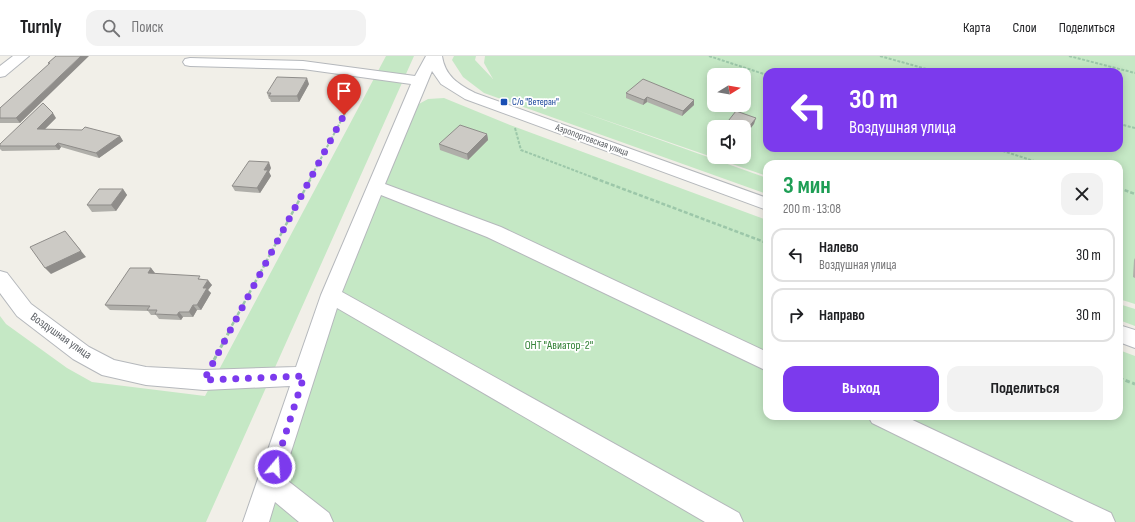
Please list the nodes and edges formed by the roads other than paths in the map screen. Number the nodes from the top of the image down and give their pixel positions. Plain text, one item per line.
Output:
1 (22, 56) edge
2 (434, 56) edge
3 (190, 62) dead end
4 (0, 73) edge
5 (419, 81) junction
6 (375, 186) junction
7 (763, 203) edge
8 (0, 278) edge
9 (331, 295) junction
10 (1123, 334) edge
11 (1135, 339) edge
12 (763, 360) edge
13 (304, 376) junction
14 (888, 420) edge
15 (270, 482) junction
16 (256, 522) edge
17 (320, 522) edge
18 (730, 522) edge
19 (1102, 522) edge

1 - 4 street
2 - 5 street
2 - 7 street, Аэропортовская улица
3 - 5 street
5 - 6 street
6 - 9 street
6 - 12 street
8 - 13 street, Воздушная улица
9 - 13 street
9 - 18 street
10 - 11 street
13 - 15 street
14 - 19 street
15 - 16 street
15 - 17 street

